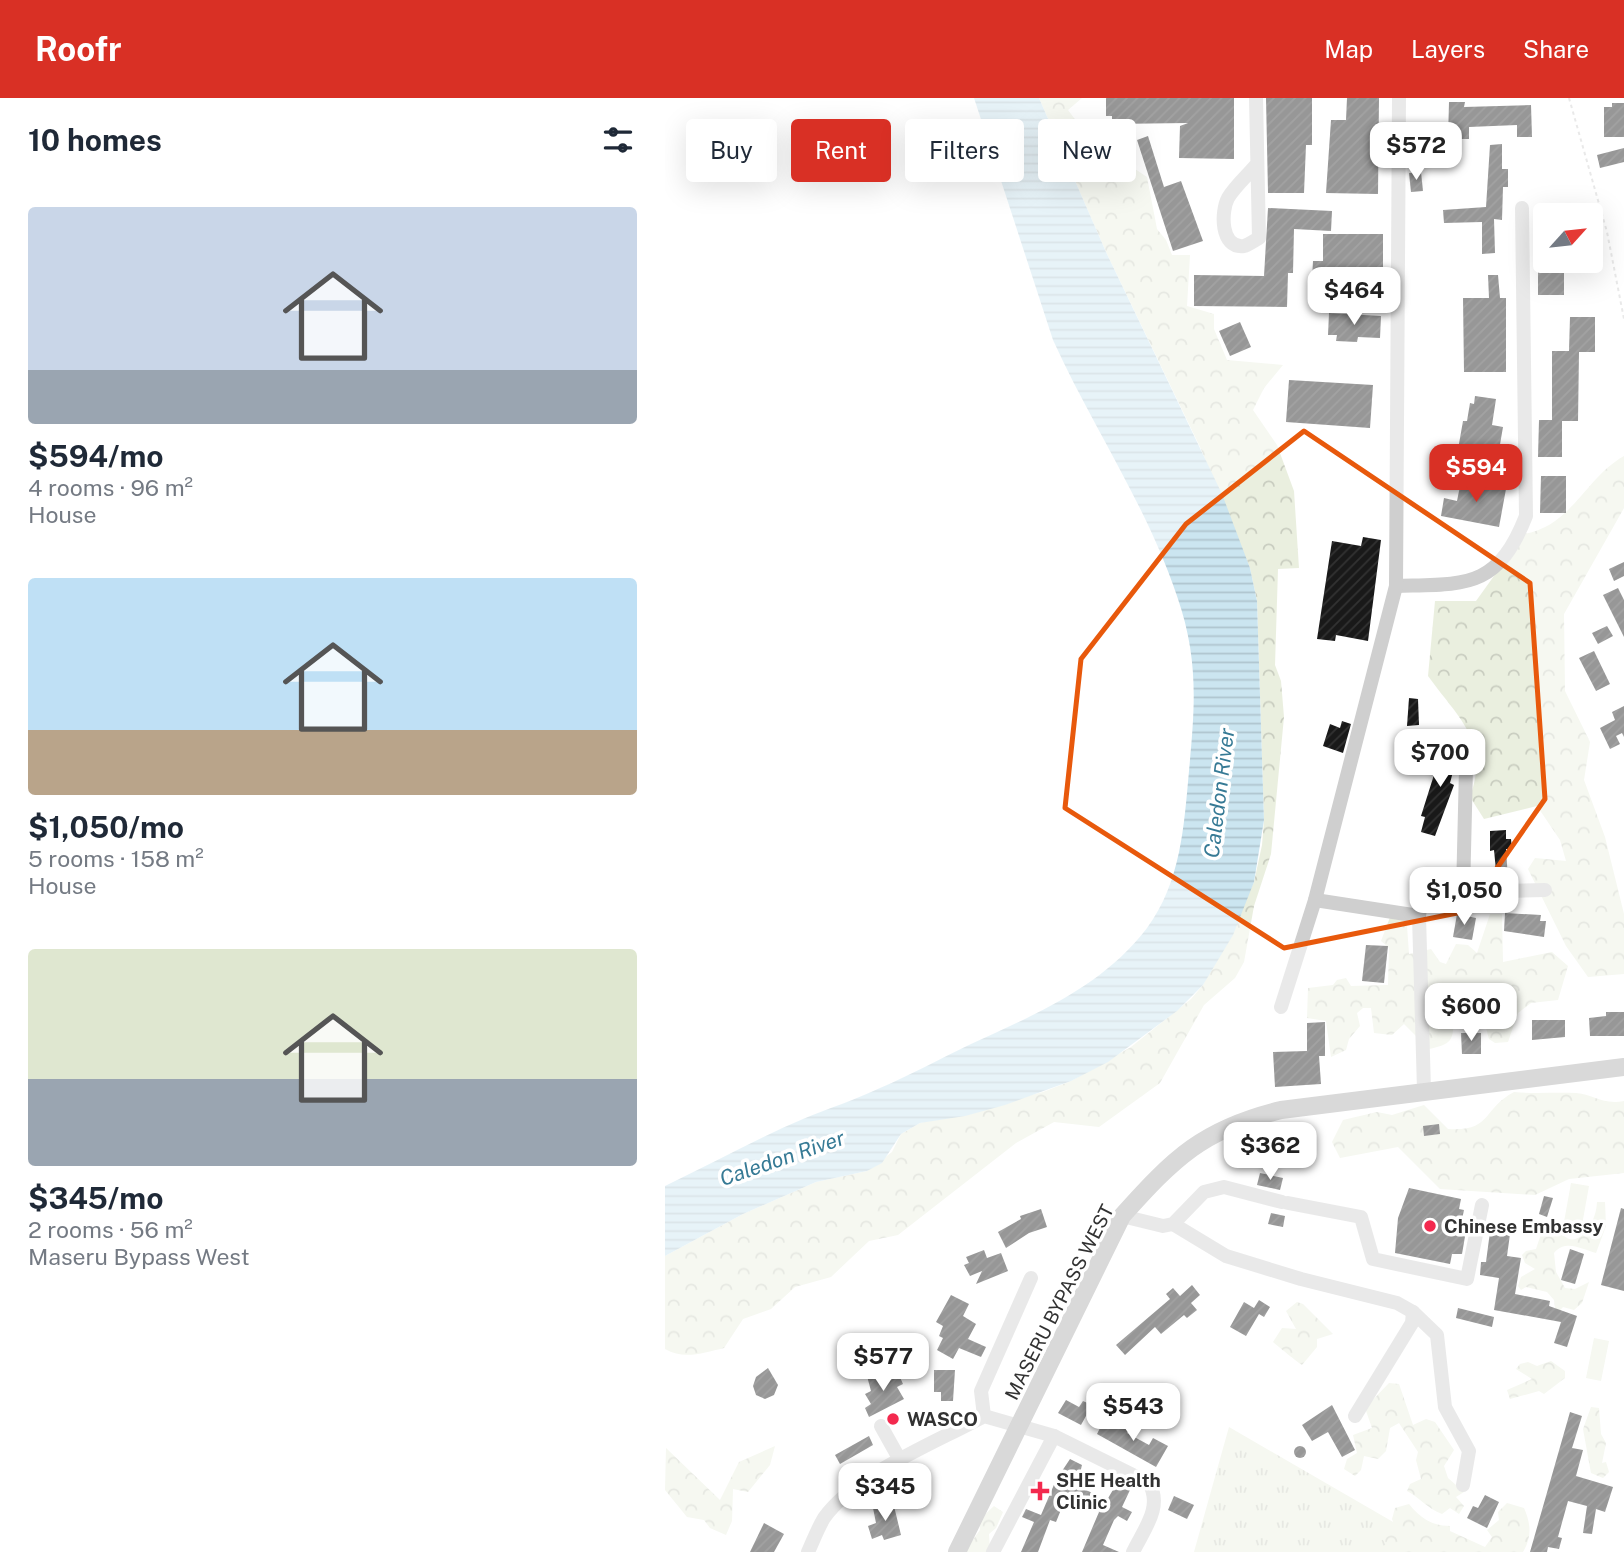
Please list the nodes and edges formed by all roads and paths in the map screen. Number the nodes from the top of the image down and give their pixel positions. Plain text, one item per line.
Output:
1 (1256, 98) edge
2 (1399, 98) edge
3 (1569, 98) edge
4 (1258, 164) junction
5 (1522, 208) dead end
6 (1624, 319) edge
7 (1396, 586) junction
8 (1466, 768) dead end
9 (1545, 890) dead end
10 (1463, 893) junction
11 (1315, 900) junction
12 (1419, 916) junction
13 (1281, 1007) dead end
14 (1624, 1067) edge
15 (1424, 1090) junction
16 (1482, 1205) dead end
17 (1122, 1216) junction
18 (1173, 1224) junction
19 (1031, 1278) dead end
20 (1413, 1312) junction
21 (984, 1416) junction
22 (1355, 1416) dead end
23 (1021, 1424) junction
24 (881, 1426) dead end
25 (1054, 1436) junction
26 (900, 1460) junction
27 (1463, 1485) dead end
28 (808, 1552) edge
29 (957, 1552) edge
30 (993, 1552) edge
31 (1133, 1552) edge

1 - 4 street
2 - 7 street
3 - 6 path
4 - 4 street
5 - 7 street
7 - 11 street
8 - 10 street
9 - 10 street
10 - 12 street
11 - 12 street
11 - 13 street
12 - 15 street
14 - 15 main road, MASERU BYPASS WEST
15 - 17 main road, MASERU BYPASS WEST
16 - 18 street
17 - 18 street
17 - 23 main road, MASERU BYPASS WEST
18 - 20 street
19 - 21 street
20 - 22 street
20 - 27 street
21 - 23 street
21 - 26 street
23 - 25 street
23 - 29 main road, MASERU BYPASS WEST
24 - 26 street
25 - 30 street
25 - 31 street
26 - 28 street

